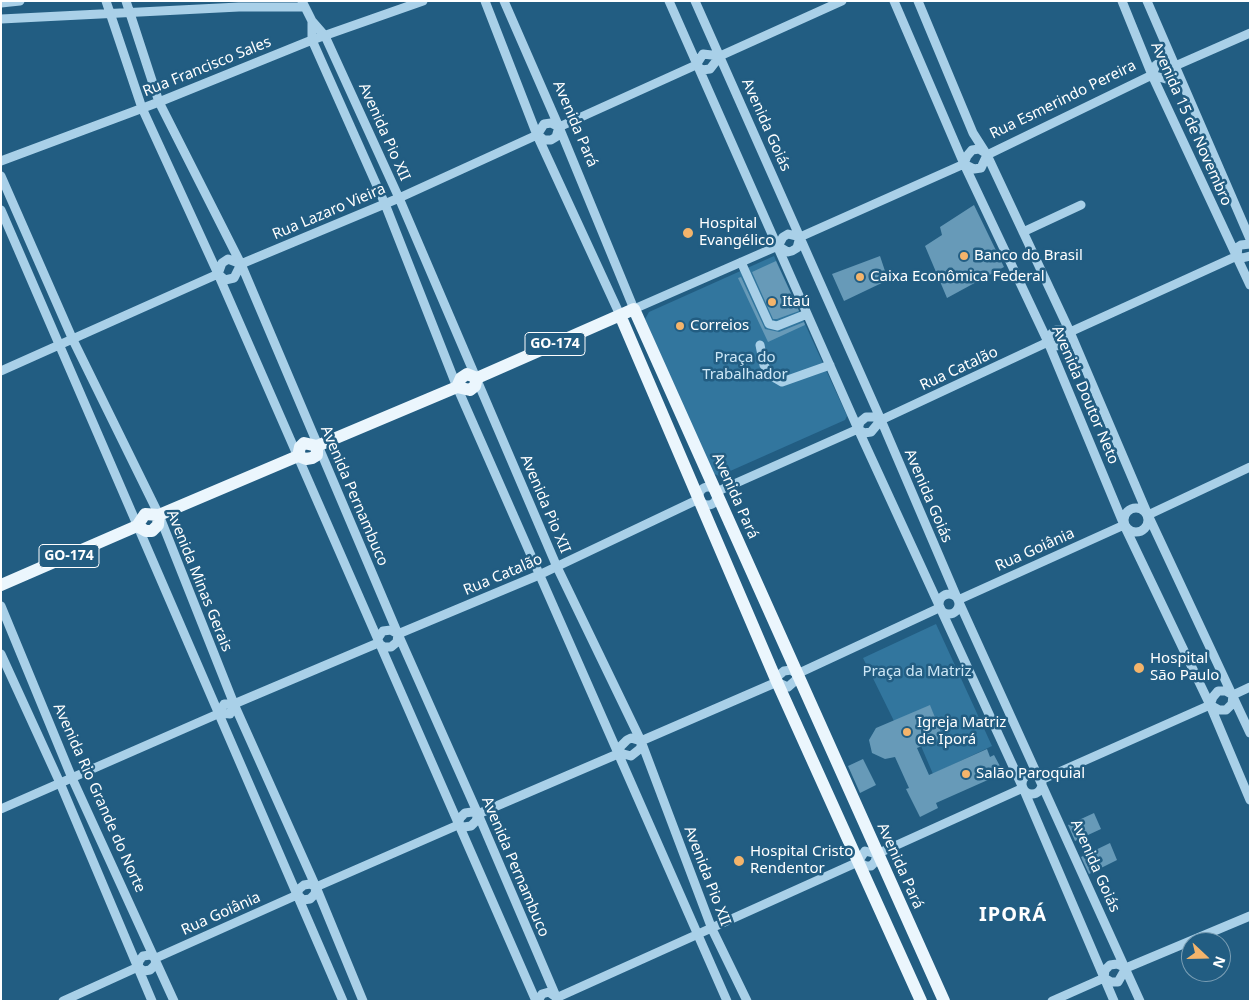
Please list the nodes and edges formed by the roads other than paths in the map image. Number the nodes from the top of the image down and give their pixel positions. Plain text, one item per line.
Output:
1 (20, 1) edge
2 (106, 1) edge
3 (126, 1) edge
4 (423, 1) edge
5 (485, 1) edge
6 (504, 1) edge
7 (669, 1) edge
8 (695, 1) edge
9 (842, 1) edge
10 (894, 1) edge
11 (918, 1) edge
12 (1122, 1) edge
13 (1147, 1) edge
14 (11, 2) edge
15 (1, 3) edge
16 (238, 4) edge
17 (303, 4) edge
18 (109, 13) junction
19 (130, 13) junction
20 (1, 19) edge
21 (312, 21) junction
22 (1250, 33) edge
23 (325, 36) junction
24 (312, 40) junction
25 (720, 56) junction
26 (696, 66) junction
27 (1176, 66) junction
28 (1152, 75) junction
29 (159, 102) junction
30 (142, 108) junction
31 (559, 126) junction
32 (537, 135) junction
33 (987, 154) junction
34 (1, 161) edge
35 (964, 164) junction
36 (1, 176) edge
37 (399, 198) junction
38 (384, 204) junction
39 (1081, 205) dead end
40 (1, 210) edge
41 (1023, 232) junction
42 (800, 237) junction
43 (1250, 239) edge
44 (1250, 244) edge
45 (778, 246) junction
46 (1237, 256) junction
47 (1250, 256) edge
48 (741, 262) junction
49 (241, 264) junction
50 (218, 274) junction
51 (1250, 285) edge
52 (634, 309) junction
53 (808, 314) junction
54 (620, 315) junction
55 (1070, 332) junction
56 (73, 340) junction
57 (1048, 342) junction
58 (760, 345) dead end
59 (61, 346) junction
60 (830, 365) junction
61 (1, 371) edge
62 (477, 378) junction
63 (457, 387) junction
64 (881, 420) junction
65 (858, 429) junction
66 (318, 446) junction
67 (298, 456) junction
68 (1250, 467) edge
69 (716, 492) junction
70 (699, 499) junction
71 (159, 515) junction
72 (1148, 515) junction
73 (1124, 525) junction
74 (137, 526) junction
75 (557, 567) junction
76 (539, 575) junction
77 (1, 585) edge
78 (958, 600) junction
79 (1, 606) edge
80 (939, 608) junction
81 (398, 634) junction
82 (378, 643) junction
83 (1, 654) edge
84 (797, 674) junction
85 (777, 682) junction
86 (1250, 687) edge
87 (1233, 695) junction
88 (234, 704) junction
89 (1210, 705) junction
90 (220, 713) junction
91 (1250, 733) edge
92 (641, 741) junction
93 (620, 752) junction
94 (72, 778) junction
95 (1041, 780) junction
96 (60, 783) junction
97 (1023, 788) junction
98 (1250, 800) edge
99 (1, 809) edge
100 (478, 814) junction
101 (458, 825) junction
102 (877, 854) junction
103 (858, 862) junction
104 (316, 887) junction
105 (297, 895) junction
106 (1250, 916) edge
107 (712, 929) junction
108 (697, 934) junction
109 (156, 958) junction
110 (138, 967) junction
111 (1126, 968) junction
112 (1104, 978) junction
113 (557, 1000) edge
114 (63, 1001) edge
115 (152, 1001) edge
116 (174, 1001) edge
117 (343, 1001) edge
118 (363, 1001) edge
119 (537, 1001) edge
120 (728, 1001) edge
121 (747, 1001) edge
122 (921, 1001) edge
123 (944, 1001) edge
124 (1052, 1001) edge
125 (1114, 1001) edge
126 (1140, 1001) edge

1 - 14 street
2 - 18 street
3 - 19 street, Avenida Pernambuco
4 - 23 street, Rua Francisco Sales
5 - 32 street
6 - 31 street, Avenida Pará
7 - 26 street
8 - 25 street, Avenida Goiás
9 - 25 street, Rua Lazaro Vieira
10 - 35 street, Avenida Doutor Neto
11 - 33 street, Avenida Doutor Neto
12 - 28 street, Avenida 15 de Novembro
13 - 27 street, Avenida 15 de Novembro
14 - 15 street
16 - 17 street
16 - 19 street
17 - 21 street, Avenida Pio XII
18 - 19 street
18 - 20 street
18 - 30 street
19 - 29 street, Avenida Pernambuco
21 - 23 street, Avenida Pio XII
21 - 24 street, Avenida Pio XII
22 - 27 street, Rua Esmerindo Pereira
23 - 24 street, Rua Francisco Sales
23 - 37 street, Avenida Pio XII
24 - 29 street, Rua Francisco Sales
24 - 38 street, Avenida Pio XII
25 - 26 street, Rua Lazaro Vieira
25 - 26 street, Rua Lazaro Vieira
25 - 42 street, Avenida Goiás
26 - 31 street, Rua Lazaro Vieira
26 - 45 street
27 - 28 street, Rua Esmerindo Pereira
27 - 28 street, Rua Esmerindo Pereira
27 - 43 street, Avenida 15 de Novembro
28 - 33 street, Rua Esmerindo Pereira
28 - 46 street, Avenida 15 de Novembro
29 - 30 street, Rua Francisco Sales
29 - 49 street, Avenida Pernambuco
30 - 34 street, Rua Francisco Sales
30 - 50 street
31 - 32 street, Rua Lazaro Vieira
31 - 32 street, Rua Lazaro Vieira
31 - 52 street, Avenida Pará
32 - 37 street, Rua Lazaro Vieira
32 - 54 street
33 - 35 street, Rua Esmerindo Pereira
33 - 35 street, Rua Esmerindo Pereira
33 - 41 street, Avenida Doutor Neto
35 - 42 street, Rua Esmerindo Pereira
35 - 57 street, Avenida Doutor Neto
36 - 56 street, Avenida Minas Gerais
37 - 38 street, Rua Lazaro Vieira
37 - 62 street, Avenida Pio XII
38 - 49 street, Rua Lazaro Vieira
38 - 63 street, Avenida Pio XII
39 - 41 street
40 - 59 street
41 - 55 street, Avenida Doutor Neto
42 - 45 street, Rua Esmerindo Pereira
42 - 45 street, Rua Esmerindo Pereira
42 - 64 street, Avenida Goiás
44 - 46 street, Rua Catalão
45 - 48 street, Rua Esmerindo Pereira
45 - 53 street
46 - 47 street, Rua Catalão
46 - 51 street, Avenida 15 de Novembro
46 - 55 street, Rua Catalão
48 - 52 street, Rua Esmerindo Pereira
48 - 53 street
49 - 50 street, Rua Lazaro Vieira
49 - 50 street, Rua Lazaro Vieira
49 - 66 street, Avenida Pernambuco
50 - 56 street, Rua Lazaro Vieira
50 - 67 street
52 - 54 main road, Rua Esmerindo Pereira / GO-174
52 - 69 main road, Avenida Pará
53 - 60 street
54 - 62 main road, Rua Esmerindo Pereira / GO-174
54 - 70 main road
55 - 57 street, Rua Catalão
55 - 57 street, Rua Catalão
55 - 72 street, Avenida Doutor Neto
56 - 59 street, Rua Lazaro Vieira
56 - 71 street, Avenida Minas Gerais
57 - 64 street, Rua Catalão
57 - 73 street, Avenida Doutor Neto
58 - 60 street
59 - 61 street, Rua Lazaro Vieira
59 - 74 street
60 - 65 street
62 - 63 main road, Rua Esmerindo Pereira / GO-174
62 - 75 street, Avenida Pio XII
63 - 66 main road, Rua Esmerindo Pereira / GO-174
63 - 76 street, Avenida Pio XII
64 - 65 street, Rua Catalão
64 - 65 street, Rua Catalão
64 - 78 street, Avenida Goiás
65 - 69 street, Rua Catalão
65 - 80 street
66 - 67 main road, Rua Esmerindo Pereira / GO-174
66 - 81 street, Avenida Pernambuco
67 - 71 main road, Rua Esmerindo Pereira / GO-174
67 - 82 street
68 - 72 street, Rua Goiânia
69 - 70 street, Rua Catalão
69 - 70 street, Rua Catalão
69 - 84 main road, Avenida Pará
70 - 75 street, Rua Catalão
70 - 85 main road
71 - 74 main road, Rua Esmerindo Pereira / GO-174
71 - 88 street, Avenida Minas Gerais
72 - 73 street, Rua Goiânia
72 - 73 street, Rua Goiânia
72 - 87 street, Avenida Doutor Neto
73 - 78 street, Rua Goiânia
73 - 89 street, Avenida Doutor Neto
74 - 77 main road, Rua Esmerindo Pereira / GO-174
74 - 90 street
75 - 76 street, Rua Catalão
75 - 92 street, Avenida Pio XII
76 - 81 street, Rua Catalão
76 - 93 street, Avenida Pio XII
78 - 80 street, Rua Goiânia
78 - 80 street, Rua Goiânia
78 - 95 street, Avenida Goiás
79 - 94 street, Avenida Rio Grande do Norte
80 - 84 street, Rua Goiânia
80 - 97 street
81 - 82 street, Rua Catalão
81 - 82 street, Rua Catalão
81 - 100 street, Avenida Pernambuco
82 - 88 street, Rua Catalão
82 - 101 street
83 - 96 street, Avenida Rio Grande do Norte
84 - 85 street, Rua Goiânia
84 - 85 street, Rua Goiânia
84 - 102 main road, Avenida Pará
85 - 92 street, Rua Goiânia
85 - 103 main road
86 - 87 street
87 - 89 street
87 - 89 street
87 - 91 street, Avenida Doutor Neto
88 - 90 street, Rua Catalão
88 - 104 street, Avenida Minas Gerais
89 - 95 street
89 - 98 street, Avenida Doutor Neto
90 - 94 street, Rua Catalão
90 - 105 street
92 - 93 street, Rua Goiânia
92 - 93 street, Rua Goiânia
92 - 107 street, Avenida Pio XII
93 - 100 street, Rua Goiânia
93 - 108 street, Avenida Pio XII
94 - 96 street, Rua Catalão
94 - 109 street, Avenida Rio Grande do Norte
95 - 97 street
95 - 97 street
95 - 111 street, Avenida Goiás
96 - 99 street, Rua Catalão
96 - 110 street, Avenida Rio Grande do Norte
97 - 102 street
97 - 112 street
100 - 101 street, Rua Goiânia
100 - 101 street, Rua Goiânia
100 - 113 street, Avenida Pernambuco
101 - 104 street, Rua Goiânia
101 - 119 street
102 - 103 street
102 - 123 main road, Avenida Pará
103 - 107 street
103 - 122 main road
104 - 105 street, Rua Goiânia
104 - 105 street, Rua Goiânia
104 - 118 street, Avenida Minas Gerais
105 - 109 street, Rua Goiânia
105 - 117 street
106 - 111 street
107 - 108 street
107 - 121 street, Avenida Pio XII
108 - 113 street
108 - 120 street, Avenida Pio XII
109 - 110 street, Rua Goiânia
109 - 116 street, Avenida Rio Grande do Norte
110 - 114 street, Rua Goiânia
110 - 115 street, Avenida Rio Grande do Norte
111 - 112 street
111 - 112 street
111 - 126 street, Avenida Goiás
112 - 124 street
112 - 125 street
113 - 119 street

